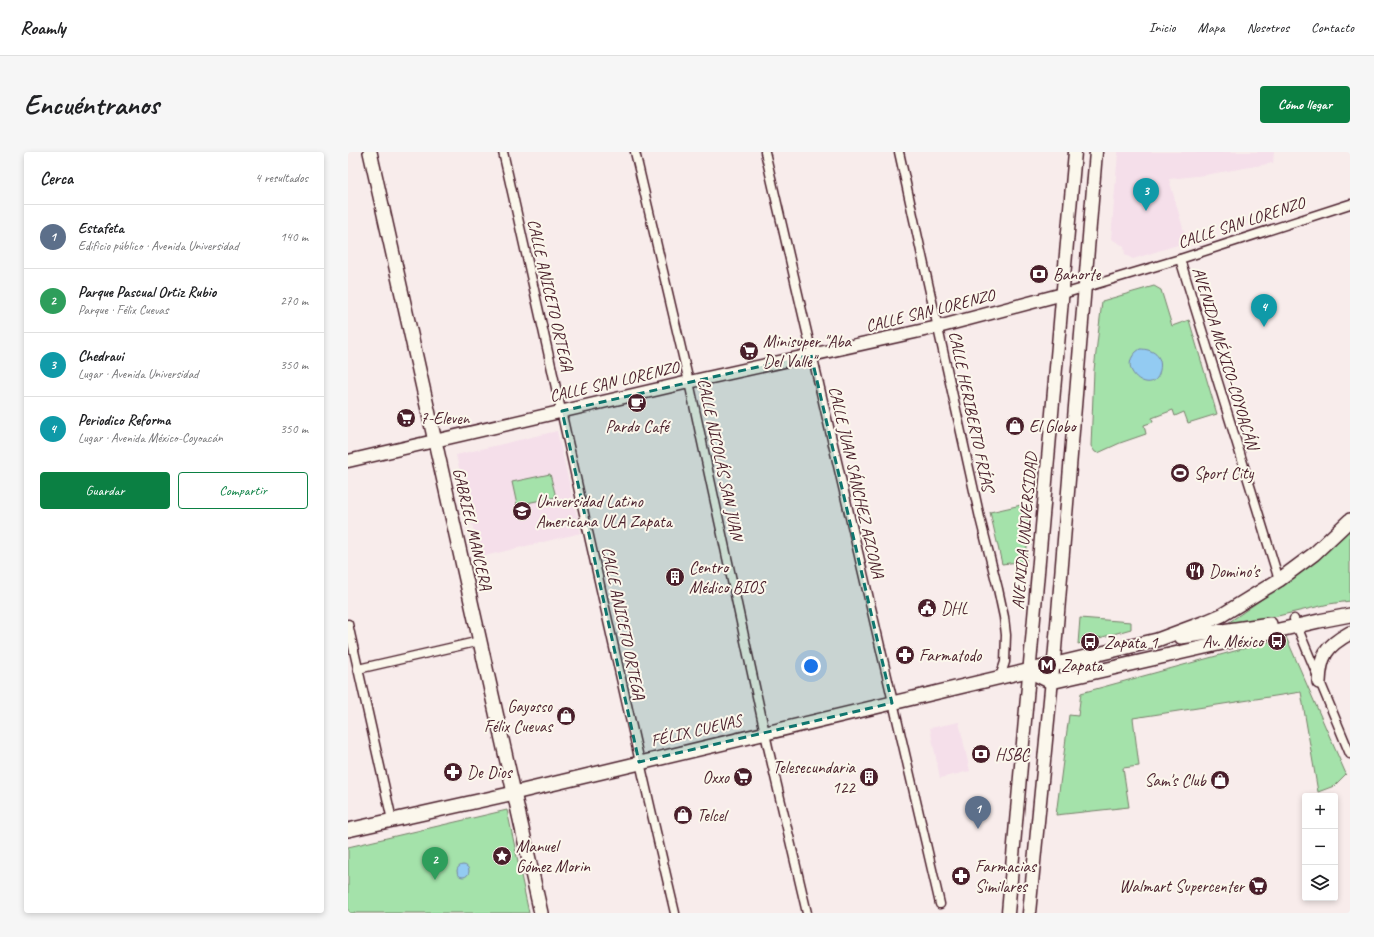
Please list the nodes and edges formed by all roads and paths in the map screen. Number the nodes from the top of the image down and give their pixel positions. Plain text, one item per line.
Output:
1 (370, 152) edge
2 (503, 152) edge
3 (635, 152) edge
4 (765, 152) edge
5 (899, 152) edge
6 (1075, 152) edge
7 (1096, 152) edge
8 (1350, 204) edge
9 (1180, 259) junction
10 (1084, 288) junction
11 (1063, 294) junction
12 (938, 327) junction
13 (811, 355) junction
14 (688, 382) junction
15 (562, 411) junction
16 (435, 440) junction
17 (348, 461) edge
18 (1350, 520) edge
19 (1279, 580) junction
20 (1350, 610) edge
21 (1350, 615) edge
22 (1295, 623) junction
23 (348, 624) edge
24 (1350, 633) edge
25 (1157, 640) junction
26 (480, 641) junction
27 (1053, 665) junction
28 (358, 669) junction
29 (1028, 671) junction
30 (1000, 677) junction
31 (1051, 682) junction
32 (1319, 682) junction
33 (892, 703) junction
34 (765, 733) junction
35 (1350, 754) edge
36 (639, 762) junction
37 (514, 792) junction
38 (392, 820) junction
39 (348, 830) edge
40 (940, 904) dead end
41 (542, 913) edge
42 (675, 913) edge
43 (807, 913) edge
44 (1008, 913) edge
45 (1029, 913) edge

1 - 16 main road, GABRIEL MANCERA
2 - 15 street, CALLE ANICETO ORTEGA
3 - 14 street, CALLE NICOLÁS SAN JUAN
4 - 13 street, CALLE JUAN SÁNCHEZ AZCONA
5 - 12 street, CALLE HERIBERTO FRÍAS
6 - 11 main road, AVENIDA UNIVERSIDAD
7 - 10 main road
8 - 9 street, CALLE SAN LORENZO
9 - 10 street, CALLE SAN LORENZO
9 - 19 street, AVENIDA MÉXICO-COYOACÁN
10 - 11 street, CALLE SAN LORENZO
10 - 27 main road
11 - 12 main road, CALLE SAN LORENZO
11 - 29 main road, AVENIDA UNIVERSIDAD
12 - 13 main road, CALLE SAN LORENZO
12 - 30 street, CALLE HERIBERTO FRÍAS
13 - 14 main road, CALLE SAN LORENZO
13 - 33 street, CALLE JUAN SÁNCHEZ AZCONA
14 - 15 main road, CALLE SAN LORENZO
14 - 34 street, CALLE NICOLÁS SAN JUAN
15 - 16 main road, CALLE SAN LORENZO
15 - 36 street, CALLE ANICETO ORTEGA
16 - 17 main road, CALLE SAN LORENZO
16 - 26 main road, GABRIEL MANCERA
18 - 19 main road
19 - 25 main road
20 - 22 main road
21 - 22 main road
22 - 25 main road
22 - 31 main road
22 - 32 street
23 - 28 street
24 - 32 main road
25 - 27 main road, FÉLIX CUEVAS
26 - 28 street
26 - 37 main road, GABRIEL MANCERA
27 - 29 main road, FÉLIX CUEVAS
27 - 31 main road
28 - 38 street
29 - 30 main road, FÉLIX CUEVAS
29 - 31 main road
29 - 44 main road, AVENIDA UNIVERSIDAD
30 - 33 main road, FÉLIX CUEVAS
31 - 45 main road
32 - 35 street
33 - 34 main road, FÉLIX CUEVAS
33 - 40 street, CALLE JUAN SÁNCHEZ AZCONA
34 - 36 main road, FÉLIX CUEVAS
34 - 43 street, CALLE NICOLÁS SAN JUAN
36 - 37 main road, FÉLIX CUEVAS
36 - 42 street, CALLE ANICETO ORTEGA
37 - 38 main road, FÉLIX CUEVAS
37 - 41 main road, GABRIEL MANCERA
38 - 39 main road, FÉLIX CUEVAS

